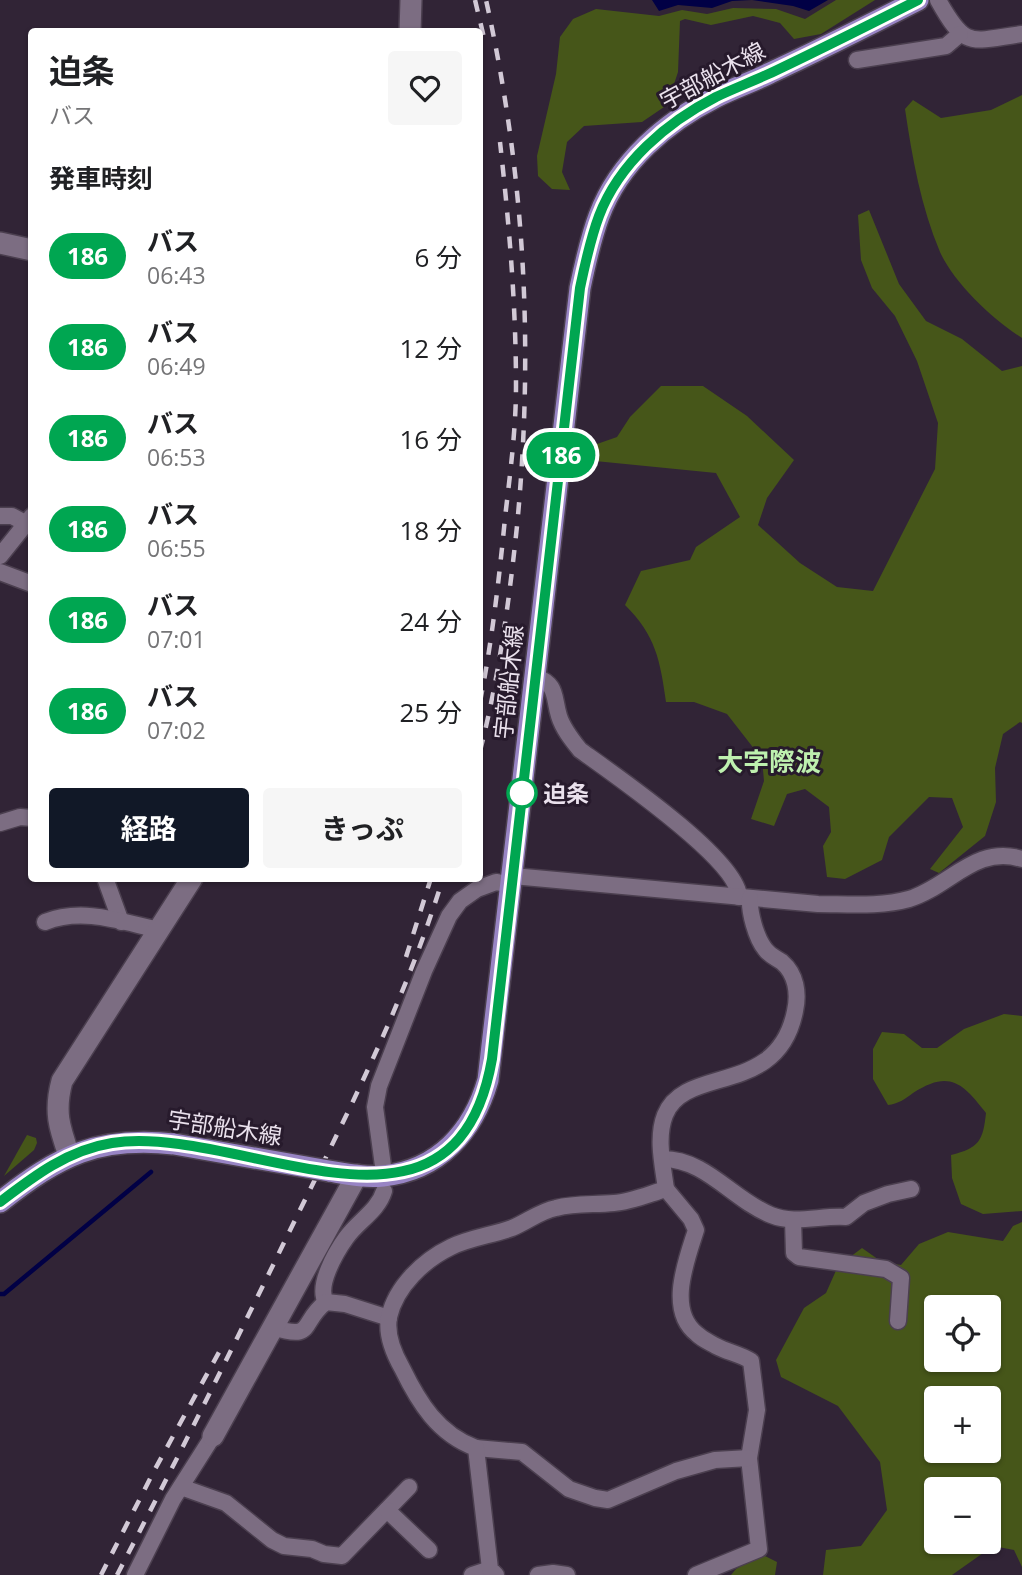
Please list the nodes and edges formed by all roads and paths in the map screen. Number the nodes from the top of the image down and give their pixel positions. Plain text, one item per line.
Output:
1 (411, 0) edge
2 (918, 0) edge
3 (938, 0) edge
4 (410, 28) edge
5 (960, 34) junction
6 (1022, 34) edge
7 (857, 60) dead end
8 (0, 243) edge
9 (28, 249) edge
10 (0, 516) edge
11 (28, 520) edge
12 (0, 556) edge
13 (0, 572) edge
14 (28, 582) edge
15 (535, 676) junction
16 (28, 818) edge
17 (0, 822) edge
18 (1022, 859) edge
19 (513, 880) junction
20 (106, 882) edge
21 (189, 882) edge
22 (744, 898) junction
23 (45, 922) dead end
24 (121, 922) junction
25 (159, 930) junction
26 (69, 1155) junction
27 (663, 1159) junction
28 (383, 1166) dead end
29 (357, 1175) junction
30 (666, 1189) junction
31 (911, 1189) dead end
32 (384, 1191) dead end
33 (0, 1202) edge
34 (793, 1220) junction
35 (326, 1302) junction
36 (389, 1318) junction
37 (898, 1321) dead end
38 (272, 1327) junction
39 (213, 1436) joint
40 (476, 1448) junction
41 (749, 1458) junction
42 (181, 1487) junction
43 (409, 1487) dead end
44 (387, 1510) junction
45 (429, 1550) dead end
46 (493, 1572) edge
47 (135, 1575) edge
48 (472, 1575) edge
49 (538, 1575) edge
50 (567, 1575) edge
51 (696, 1575) edge

1 - 4 street
2 - 15 main road, 宇部船木線
3 - 5 street
5 - 6 street
5 - 7 street
8 - 9 street
10 - 11 street
11 - 12 street
13 - 14 street
15 - 19 main road, 宇部船木線
15 - 22 street
16 - 17 street
18 - 22 street
19 - 22 street
19 - 28 street
19 - 29 main road, 宇部船木線
20 - 24 street
21 - 25 street
22 - 27 street
23 - 24 street
24 - 25 street
25 - 26 street
26 - 29 main road, 宇部船木線, bridge
26 - 33 main road, 宇部船木線
27 - 30 street
27 - 34 street
29 - 38 street
30 - 36 street
30 - 41 street
31 - 34 street
32 - 35 street
34 - 37 street
35 - 36 street
35 - 38 street
36 - 40 street
38 - 39 street
39 - 42 street
40 - 41 street
40 - 46 street
41 - 51 street
42 - 44 street
42 - 47 street
43 - 44 street
44 - 45 street
46 - 48 street
49 - 50 street

